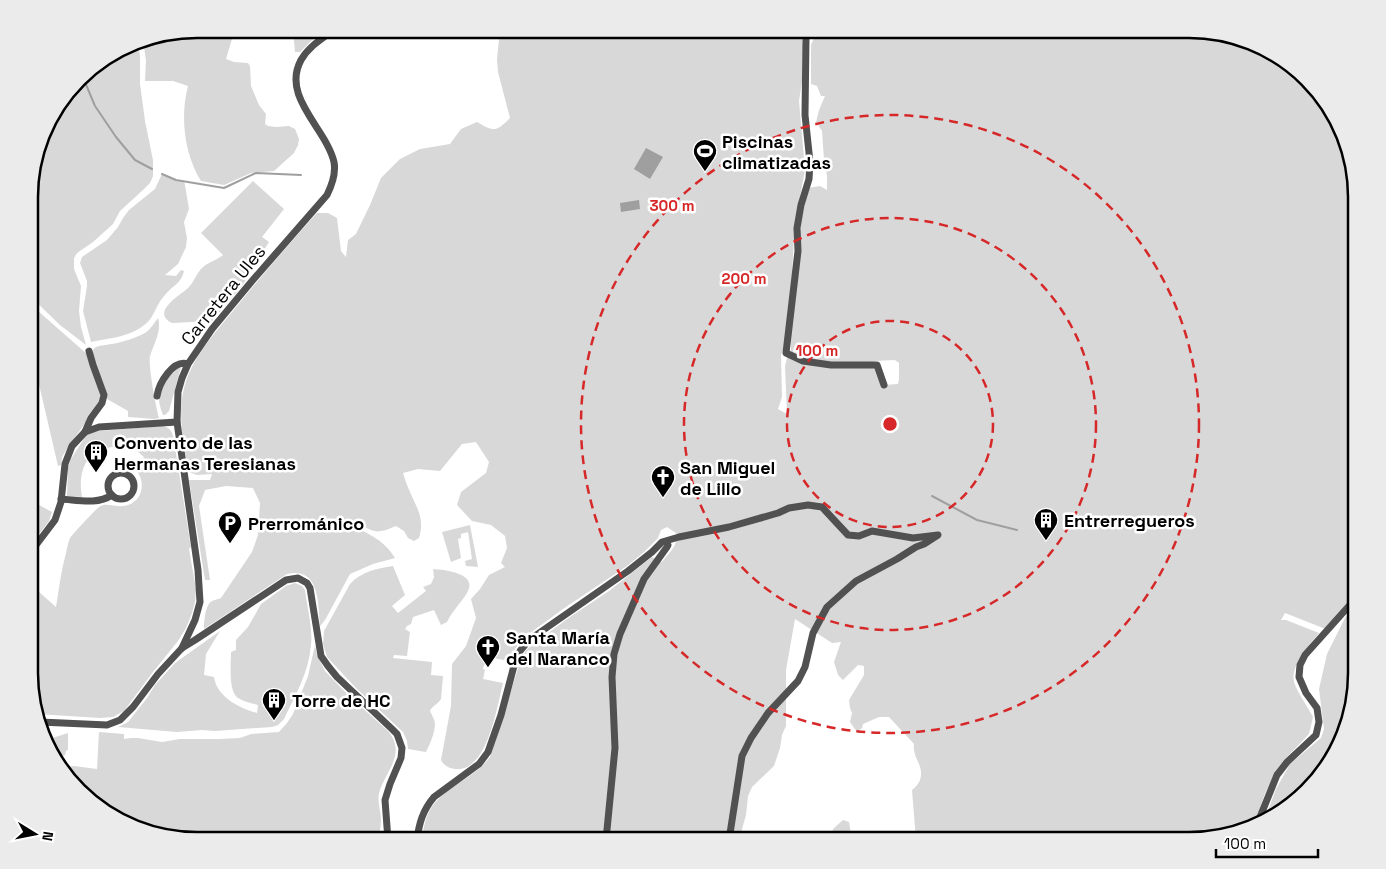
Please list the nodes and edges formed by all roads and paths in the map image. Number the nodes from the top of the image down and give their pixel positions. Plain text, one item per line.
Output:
1 (806, 37) edge
2 (323, 38) edge
3 (89, 351) dead end
4 (188, 364) junction
5 (884, 386) dead end
6 (157, 396) dead end
7 (176, 422) junction
8 (85, 432) junction
9 (112, 495) dead end
10 (61, 499) junction
11 (38, 542) edge
12 (666, 542) junction
13 (1348, 607) edge
14 (182, 648) junction
15 (46, 722) edge
16 (1261, 814) edge
17 (730, 831) edge
18 (387, 832) edge
19 (418, 832) edge
20 (607, 832) edge

1 - 5 street
2 - 4 street, Carretera Ules
3 - 8 street
4 - 6 street
4 - 7 street, Carretera Ules
7 - 8 street
7 - 14 street, Carretera Ules
8 - 10 street
9 - 10 street
10 - 11 street
12 - 17 street
12 - 19 street
12 - 20 street
13 - 16 street
14 - 15 street
14 - 18 street

